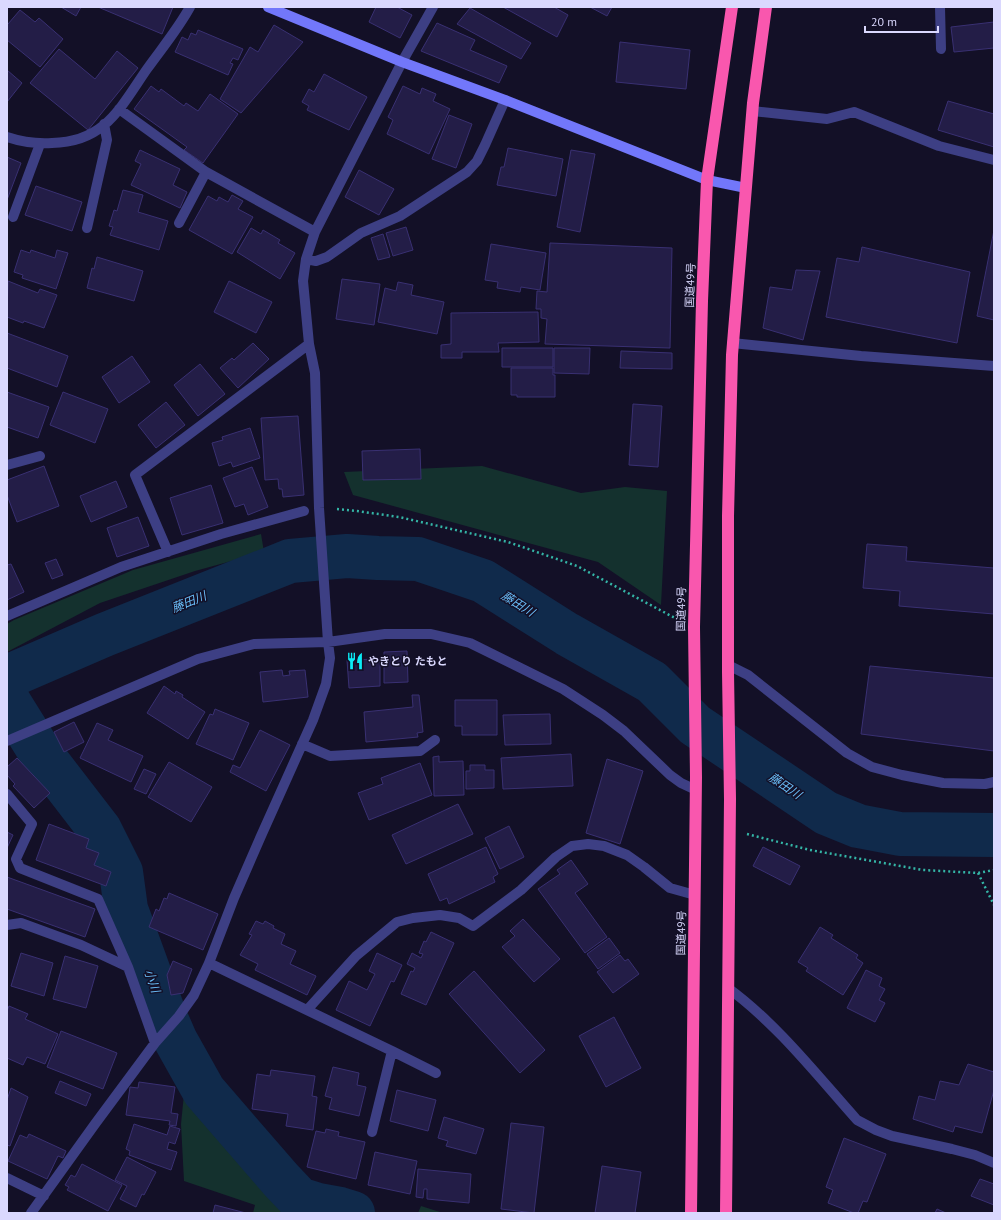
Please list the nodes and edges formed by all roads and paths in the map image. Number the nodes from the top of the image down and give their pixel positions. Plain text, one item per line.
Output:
1 (190, 7) edge
2 (268, 7) edge
3 (433, 7) edge
4 (732, 7) edge
5 (766, 7) edge
6 (940, 7) edge
7 (941, 49) dead end
8 (402, 62) junction
9 (505, 100) junction
10 (119, 109) junction
11 (752, 111) junction
12 (104, 124) junction
13 (7, 137) edge
14 (40, 144) junction
15 (994, 160) edge
16 (206, 172) junction
17 (707, 180) junction
18 (746, 188) junction
19 (14, 217) dead end
20 (179, 223) dead end
21 (87, 228) dead end
22 (315, 232) junction
23 (306, 259) junction
24 (732, 343) junction
25 (309, 344) junction
26 (994, 366) edge
27 (40, 456) dead end
28 (7, 465) edge
29 (320, 508) junction
30 (304, 511) dead end
31 (168, 552) junction
32 (7, 616) edge
33 (694, 627) junction
34 (328, 642) junction
35 (728, 669) junction
36 (7, 740) edge
37 (435, 740) dead end
38 (302, 744) junction
39 (994, 782) edge
40 (696, 790) junction
41 (7, 794) edge
42 (730, 830) junction
43 (994, 870) edge
44 (978, 873) junction
45 (695, 895) junction
46 (994, 905) edge
47 (7, 925) edge
48 (209, 963) junction
49 (128, 967) junction
50 (728, 988) junction
51 (307, 1010) junction
52 (156, 1043) junction
53 (392, 1051) junction
54 (436, 1074) dead end
55 (372, 1132) dead end
56 (994, 1163) edge
57 (7, 1178) edge
58 (44, 1196) junction
59 (31, 1213) edge
60 (691, 1213) edge
61 (726, 1213) edge

1 - 10 street
2 - 8 street
3 - 8 street
4 - 17 highway, 国道49号
5 - 11 highway
6 - 7 street
8 - 9 street
8 - 22 street
9 - 17 street
9 - 23 street
10 - 12 street
10 - 16 street
11 - 15 street
11 - 18 highway
12 - 14 street
12 - 21 street
13 - 14 street
14 - 19 street
16 - 20 street
16 - 22 street
17 - 18 street
17 - 33 highway, 国道49号
18 - 24 highway
22 - 23 street
23 - 25 street
24 - 26 street
24 - 35 highway
25 - 29 street
25 - 31 street
27 - 28 street
29 - 33 path
29 - 34 street
30 - 31 street
31 - 32 street
33 - 40 highway, 国道49号
34 - 36 street
34 - 38 street
34 - 40 street
35 - 39 street
35 - 42 highway
37 - 38 street
38 - 48 street
40 - 45 highway, 国道49号
41 - 49 street
42 - 44 path
42 - 50 highway
43 - 44 path
44 - 46 path
45 - 51 street
45 - 60 highway, 国道49号
47 - 49 street
48 - 51 street
48 - 52 street
49 - 52 street
50 - 56 street
50 - 61 highway
51 - 53 street
52 - 58 street
53 - 54 street
53 - 55 street
57 - 58 street
58 - 59 street

